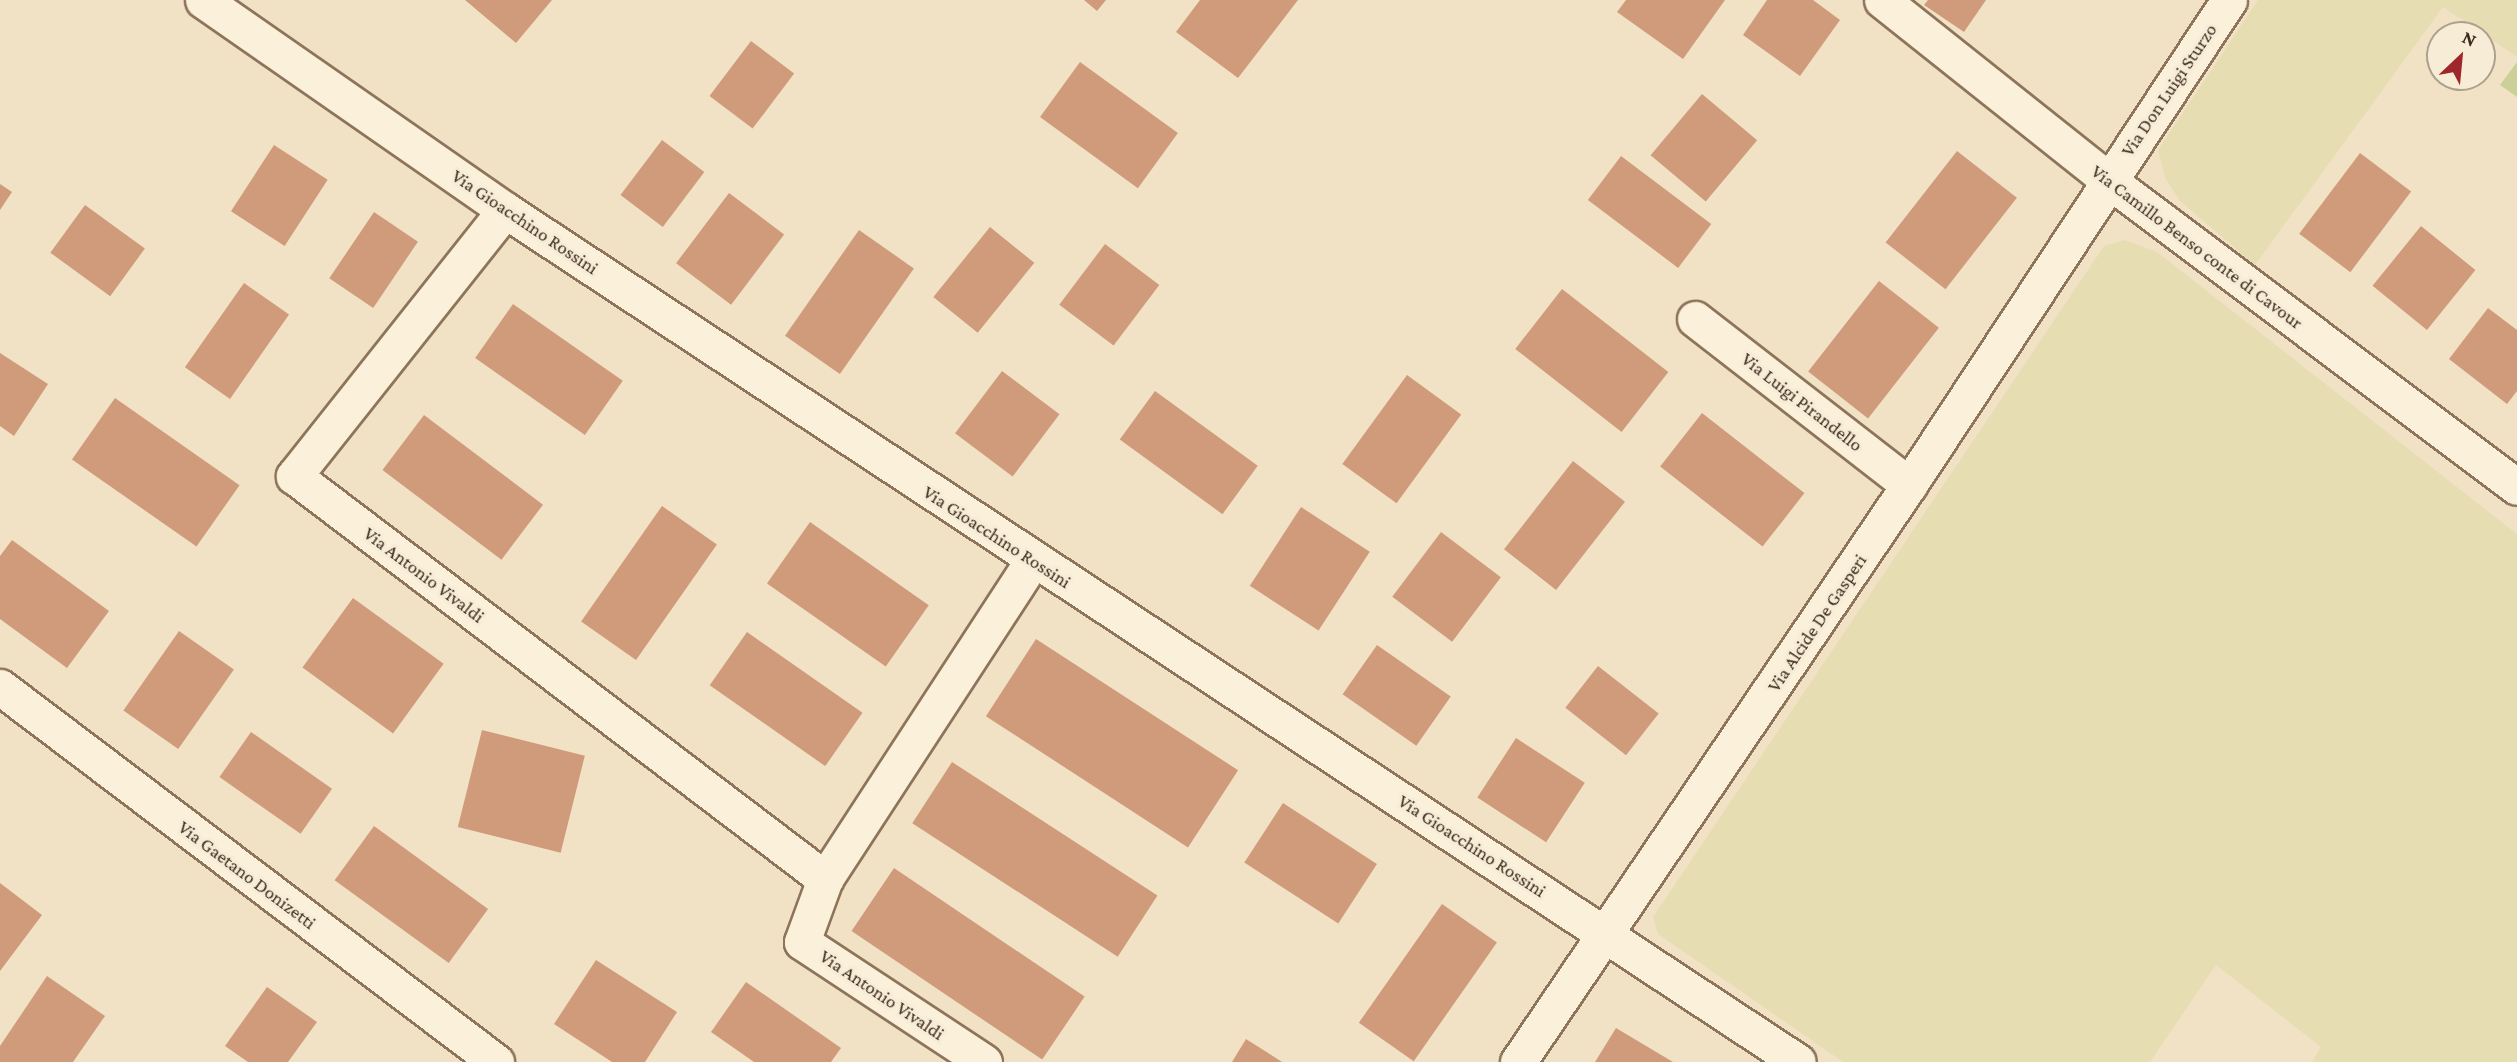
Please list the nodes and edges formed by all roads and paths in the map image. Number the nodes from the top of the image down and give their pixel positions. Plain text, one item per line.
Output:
1 (203, 0) edge
2 (1882, 0) edge
3 (2229, 0) edge
4 (2108, 180) junction
5 (505, 210) junction
6 (1695, 319) dead end
7 (1909, 485) junction
8 (2517, 487) edge
9 (1032, 561) junction
10 (0, 687) edge
11 (825, 879) junction
12 (1608, 934) junction
13 (496, 1062) edge
14 (984, 1062) edge
15 (1518, 1062) edge
16 (1798, 1062) edge

1 - 5 street, Via Gioacchino Rossini
2 - 4 street, Via Camillo Benso conte di Cavour
3 - 4 street, Via Don Luigi Sturzo
4 - 7 street, Via Alcide De Gasperi
4 - 8 street, Via Camillo Benso conte di Cavour
5 - 9 street, Via Gioacchino Rossini
5 - 11 street, Via Antonio Vivaldi
6 - 7 street, Via Luigi Pirandello
7 - 12 street, Via Alcide De Gasperi
9 - 11 street, Via Antonio Vivaldi
9 - 12 street, Via Gioacchino Rossini
10 - 13 street, Via Gaetano Donizetti
11 - 14 street, Via Antonio Vivaldi
12 - 15 street, Via Alcide De Gasperi
12 - 16 street, Via Gioacchino Rossini

